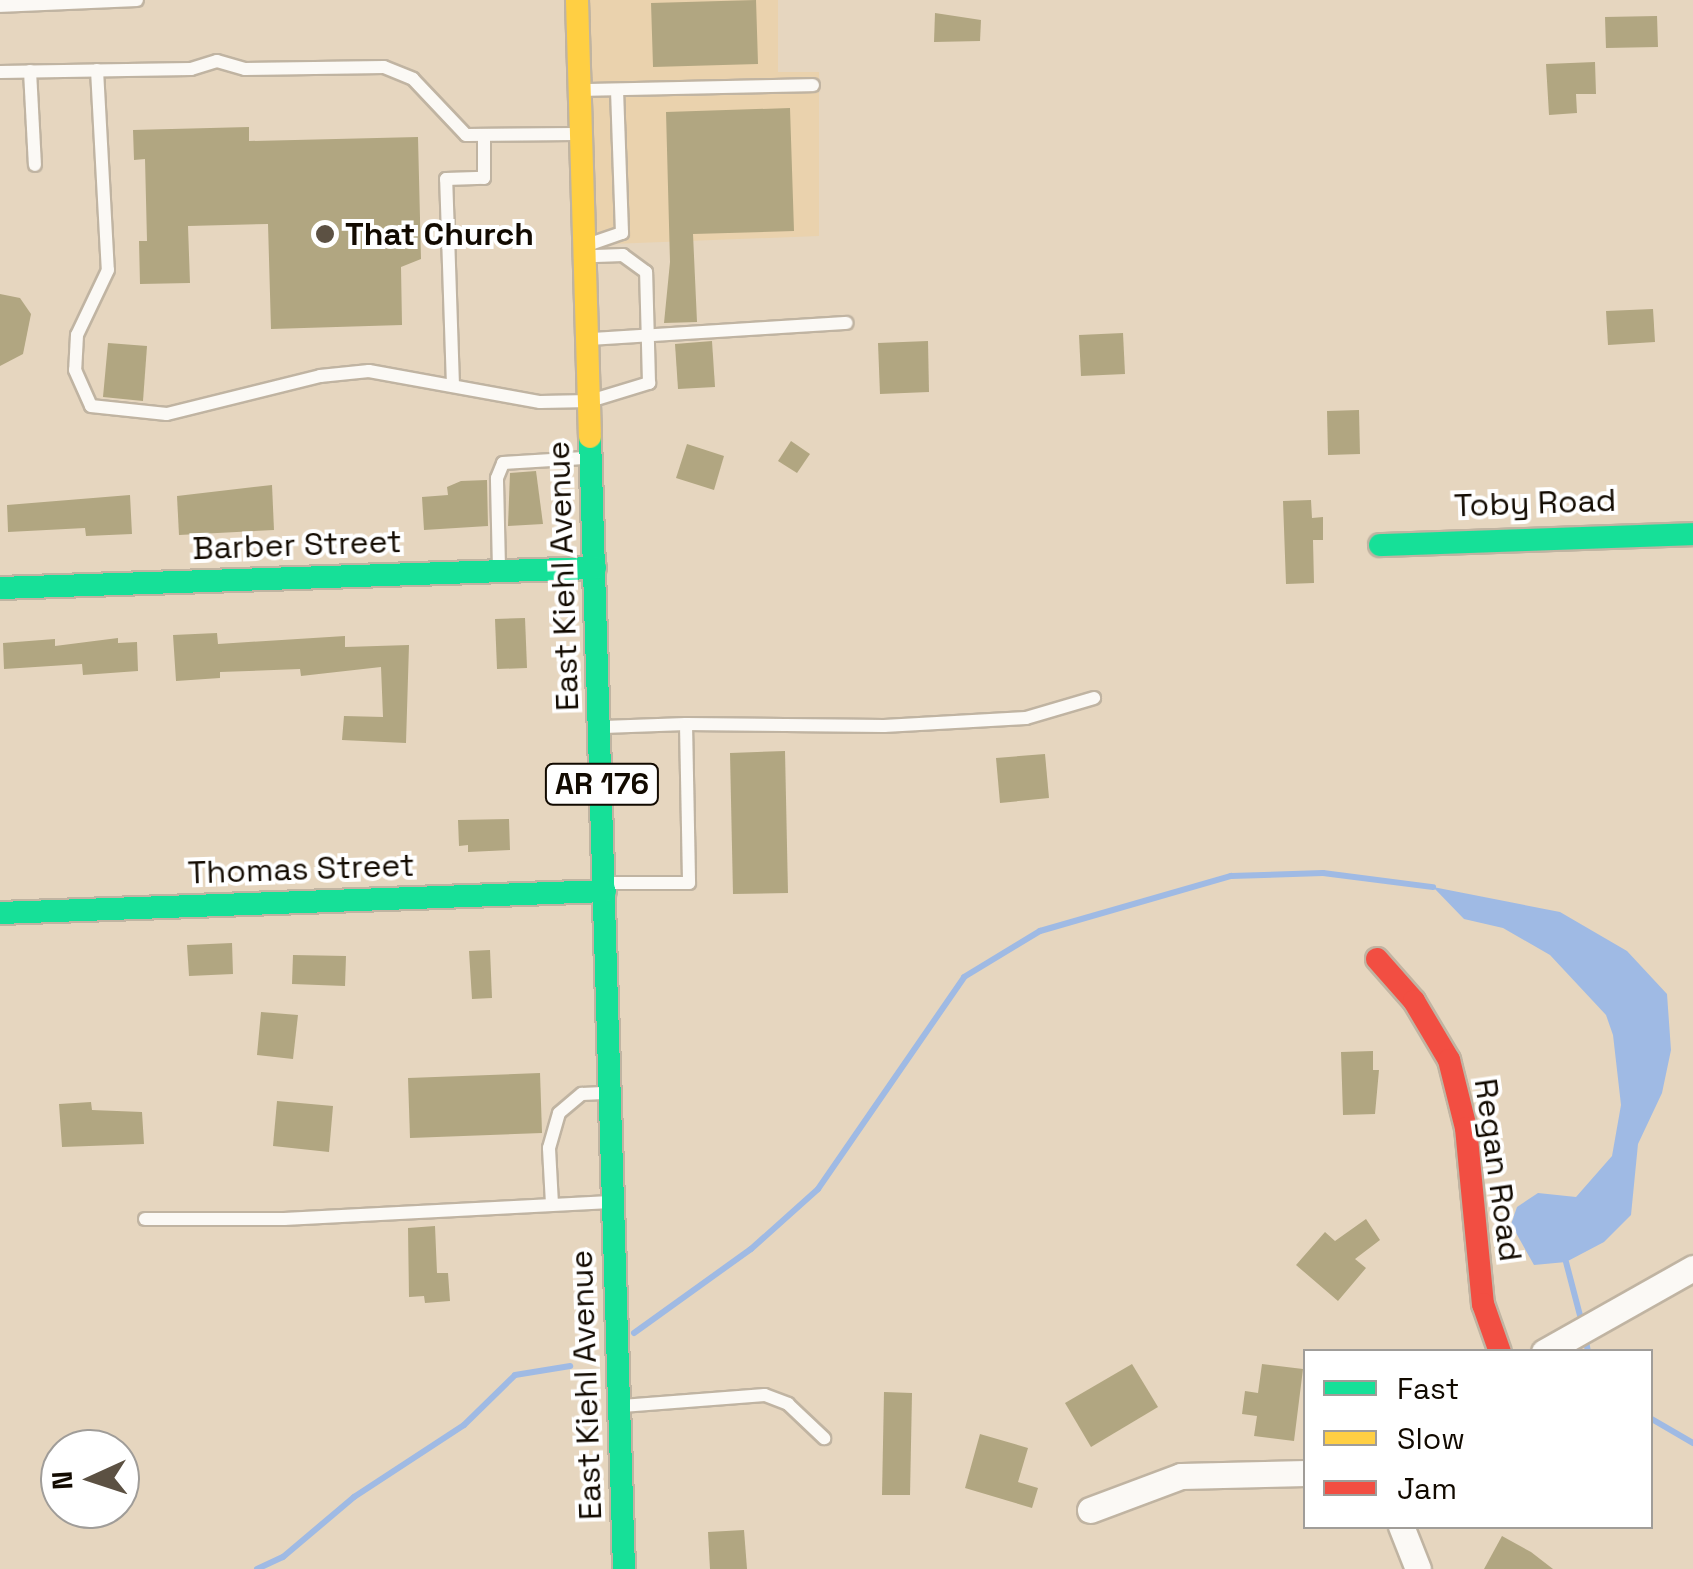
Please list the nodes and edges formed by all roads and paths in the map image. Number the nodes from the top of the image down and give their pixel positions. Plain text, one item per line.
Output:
1 (137, 0) edge
2 (577, 0) edge
3 (0, 6) edge
4 (97, 70) junction
5 (0, 72) edge
6 (30, 72) junction
7 (813, 84) dead end
8 (580, 90) junction
9 (617, 90) junction
10 (582, 133) junction
11 (484, 138) junction
12 (35, 165) dead end
13 (586, 251) junction
14 (847, 323) dead end
15 (649, 333) junction
16 (588, 340) junction
17 (453, 386) junction
18 (590, 401) junction
19 (592, 458) junction
20 (1693, 534) edge
21 (1380, 545) dead end
22 (595, 568) junction
23 (499, 572) junction
24 (0, 588) edge
25 (1094, 698) dead end
26 (686, 724) junction
27 (600, 727) junction
28 (606, 887) junction
29 (0, 913) edge
30 (1377, 959) dead end
31 (611, 1093) junction
32 (614, 1202) junction
33 (552, 1204) junction
34 (146, 1218) dead end
35 (1693, 1268) edge
36 (1555, 1347) edge
37 (1499, 1349) edge
38 (619, 1407) junction
39 (824, 1438) dead end
40 (1303, 1473) edge
41 (1090, 1510) dead end
42 (1403, 1529) edge
43 (624, 1569) edge
44 (1418, 1569) edge

1 - 3 lane
2 - 8 street, East Kiehl Avenue / AR 176
4 - 6 lane
4 - 11 lane
4 - 17 lane
5 - 6 lane
6 - 12 lane
7 - 9 lane
8 - 9 lane
8 - 10 street, East Kiehl Avenue / AR 176
9 - 13 lane
10 - 11 lane
10 - 13 street, East Kiehl Avenue / AR 176
11 - 17 lane
13 - 15 lane
13 - 16 street, East Kiehl Avenue / AR 176
14 - 15 lane
15 - 16 lane
15 - 18 lane
16 - 18 street, East Kiehl Avenue / AR 176
17 - 18 lane
18 - 19 street, East Kiehl Avenue / AR 176
19 - 22 street, East Kiehl Avenue / AR 176
19 - 23 lane
20 - 21 street, Toby Road
22 - 23 street, Barber Street
22 - 27 street, East Kiehl Avenue / AR 176
23 - 24 street, Barber Street
25 - 26 lane
26 - 27 lane
26 - 28 lane
27 - 28 street, East Kiehl Avenue / AR 176
28 - 29 street, Thomas Street
28 - 31 street, East Kiehl Avenue / AR 176
30 - 37 street, Regan Road
31 - 32 street, East Kiehl Avenue / AR 176
31 - 33 lane
32 - 33 lane
32 - 38 street, East Kiehl Avenue / AR 176
33 - 34 lane
35 - 36 street
38 - 39 lane
38 - 43 street, East Kiehl Avenue / AR 176
40 - 41 street
42 - 44 street

